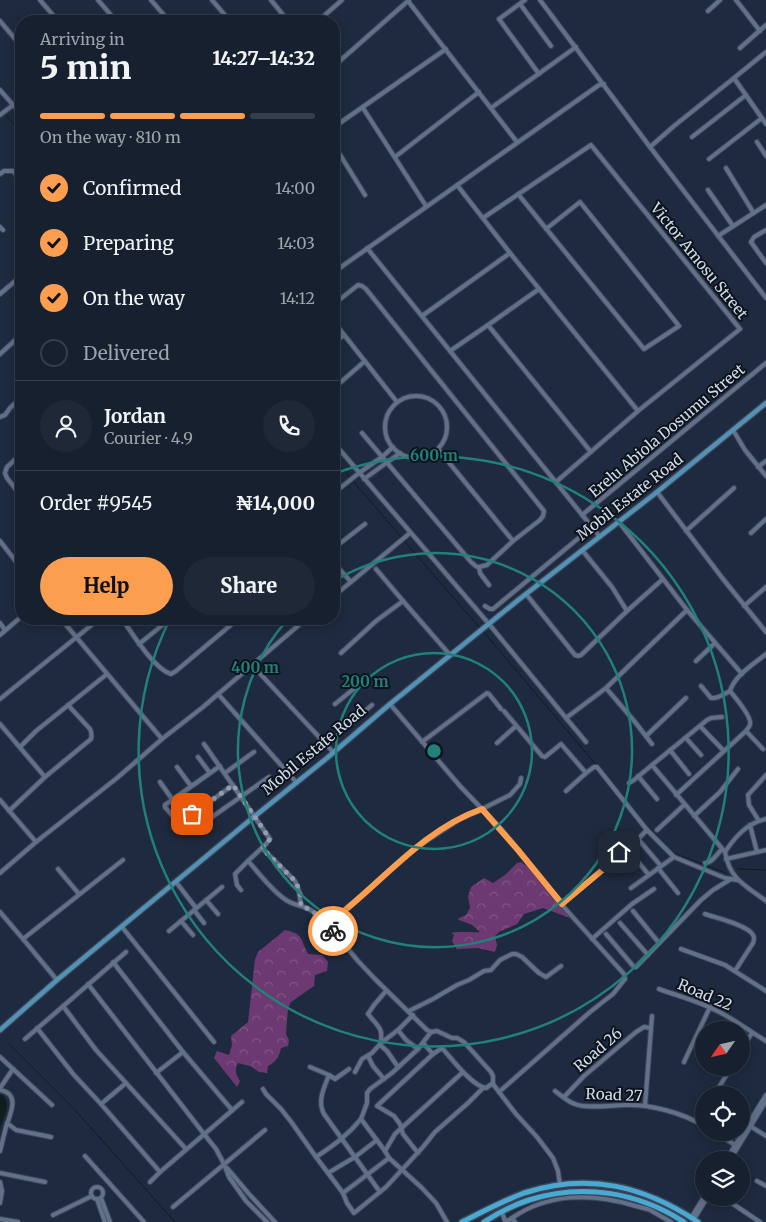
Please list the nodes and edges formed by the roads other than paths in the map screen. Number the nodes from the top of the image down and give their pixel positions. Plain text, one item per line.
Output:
1 (40, 0) edge
2 (98, 0) edge
3 (151, 0) edge
4 (212, 0) edge
5 (342, 0) edge
6 (408, 0) edge
7 (525, 0) edge
8 (540, 0) edge
9 (720, 0) edge
10 (736, 0) edge
11 (273, 1) edge
12 (520, 4) junction
13 (708, 10) dead end
14 (53, 15) edge
15 (111, 15) edge
16 (164, 15) edge
17 (225, 15) edge
18 (284, 15) edge
19 (326, 15) edge
20 (0, 21) edge
21 (766, 26) edge
22 (760, 31) junction
23 (15, 39) edge
24 (551, 46) dead end
25 (576, 47) junction
26 (740, 48) dead end
27 (446, 49) junction
28 (766, 52) edge
29 (340, 60) edge
30 (539, 74) junction
31 (734, 78) junction
32 (604, 84) junction
33 (0, 90) edge
34 (479, 92) junction
35 (746, 95) junction
36 (13, 105) junction
37 (15, 107) edge
38 (363, 108) junction
39 (491, 108) junction
40 (2, 114) edge
41 (762, 118) junction
42 (340, 123) edge
43 (766, 124) edge
44 (692, 137) dead end
45 (517, 142) junction
46 (757, 142) dead end
47 (650, 147) junction
48 (340, 155) edge
49 (766, 156) edge
50 (395, 157) junction
51 (709, 160) dead end
52 (726, 168) dead end
53 (15, 173) edge
54 (0, 174) edge
55 (457, 186) junction
56 (708, 190) dead end
57 (518, 194) junction
58 (365, 195) dead end
59 (766, 205) edge
60 (426, 206) junction
61 (753, 212) junction
62 (483, 218) junction
63 (733, 226) junction
64 (546, 228) junction
65 (766, 230) edge
66 (718, 236) junction
67 (367, 248) junction
68 (510, 254) junction
69 (766, 263) edge
70 (340, 268) edge
71 (15, 281) edge
72 (539, 289) junction
73 (0, 294) edge
74 (766, 298) edge
75 (340, 299) edge
76 (422, 316) junction
77 (488, 325) junction
78 (340, 330) edge
79 (344, 335) junction
80 (340, 338) edge
81 (14, 341) edge
82 (450, 351) junction
83 (0, 354) edge
84 (365, 361) junction
85 (766, 363) edge
86 (340, 383) edge
87 (397, 402) junction
88 (15, 403) edge
89 (766, 403) edge
90 (638, 411) junction
91 (0, 417) edge
92 (733, 430) junction
93 (362, 433) dead end
94 (393, 447) junction
95 (438, 449) junction
96 (340, 450) edge
97 (591, 452) junction
98 (400, 453) junction
99 (382, 457) junction
100 (15, 460) edge
101 (766, 461) edge
102 (386, 462) junction
103 (758, 467) junction
104 (359, 473) junction
105 (2, 474) edge
106 (766, 476) edge
107 (364, 479) junction
108 (556, 482) junction
109 (340, 488) edge
110 (734, 488) dead end
111 (15, 489) edge
112 (657, 492) junction
113 (582, 515) junction
114 (766, 519) edge
115 (619, 522) junction
116 (762, 523) junction
117 (365, 524) dead end
118 (592, 527) junction
119 (766, 528) edge
120 (686, 531) junction
121 (410, 533) junction
122 (751, 533) dead end
123 (600, 537) junction
124 (0, 541) edge
125 (513, 541) junction
126 (340, 543) edge
127 (582, 550) junction
128 (15, 560) edge
129 (479, 567) junction
130 (376, 569) dead end
131 (340, 570) edge
132 (663, 580) junction
133 (351, 582) junction
134 (489, 585) dead end
135 (766, 587) edge
136 (340, 591) edge
137 (526, 594) junction
138 (403, 601) junction
139 (485, 606) dead end
140 (744, 606) junction
141 (687, 610) junction
142 (627, 611) junction
143 (15, 622) edge
144 (0, 623) edge
145 (489, 624) junction
146 (66, 625) edge
147 (92, 625) edge
148 (126, 625) edge
149 (163, 625) edge
150 (231, 625) edge
151 (299, 625) edge
152 (5, 630) junction
153 (766, 632) edge
154 (0, 634) edge
155 (76, 638) junction
156 (715, 643) junction
157 (139, 644) junction
158 (341, 653) dead end
159 (766, 654) edge
160 (450, 655) junction
161 (696, 661) dead end
162 (252, 665) junction
163 (107, 674) junction
164 (742, 674) junction
165 (701, 686) dead end
166 (356, 687) dead end
167 (606, 688) junction
168 (730, 691) junction
169 (218, 694) junction
170 (686, 698) dead end
171 (0, 699) edge
172 (335, 704) dead end
173 (390, 704) junction
174 (68, 705) junction
175 (372, 705) dead end
176 (722, 717) dead end
177 (566, 718) junction
178 (351, 723) dead end
179 (0, 724) edge
180 (516, 726) junction
181 (700, 726) junction
182 (746, 731) junction
183 (646, 736) junction
184 (686, 738) junction
185 (162, 739) junction
186 (422, 742) junction
187 (586, 742) dead end
188 (497, 743) dead end
189 (204, 744) dead end
190 (652, 744) dead end
191 (20, 747) junction
192 (722, 749) dead end
193 (763, 749) dead end
194 (670, 750) junction
195 (254, 752) dead end
196 (333, 752) junction
197 (701, 755) dead end
198 (198, 758) dead end
199 (652, 765) junction
200 (220, 766) junction
201 (177, 767) dead end
202 (738, 769) dead end
203 (210, 773) junction
204 (224, 773) junction
205 (586, 773) junction
206 (689, 774) dead end
207 (766, 775) edge
208 (638, 776) junction
209 (45, 777) junction
210 (269, 777) dead end
211 (521, 778) dead end
212 (160, 782) dead end
213 (296, 782) junction
214 (629, 783) dead end
215 (233, 785) junction
216 (191, 786) junction
217 (566, 791) dead end
218 (676, 795) junction
219 (241, 796) junction
220 (172, 799) junction
221 (657, 799) dead end
222 (0, 800) edge
223 (684, 805) junction
224 (482, 809) junction
225 (9, 811) junction
226 (192, 814) dead end
227 (254, 816) junction
228 (694, 816) junction
229 (766, 819) edge
230 (759, 821) junction
231 (202, 824) dead end
232 (750, 825) junction
233 (182, 827) dead end
234 (646, 830) junction
235 (657, 830) dead end
236 (609, 834) dead end
237 (638, 839) junction
238 (36, 842) junction
239 (262, 848) junction
240 (766, 850) edge
241 (723, 851) junction
242 (757, 852) junction
243 (674, 857) junction
244 (726, 859) junction
245 (122, 860) dead end
246 (248, 861) junction
247 (705, 863) dead end
248 (660, 867) junction
249 (58, 869) dead end
250 (0, 873) edge
251 (649, 875) junction
252 (734, 879) junction
253 (176, 882) junction
254 (222, 887) dead end
255 (631, 888) dead end
256 (654, 889) dead end
257 (241, 890) dead end
258 (678, 892) dead end
259 (79, 894) junction
260 (206, 900) junction
261 (766, 901) edge
262 (562, 904) junction
263 (301, 906) junction
264 (195, 909) junction
265 (633, 911) dead end
266 (0, 912) edge
267 (218, 914) dead end
268 (705, 914) dead end
269 (181, 921) junction
270 (204, 923) dead end
271 (620, 923) dead end
272 (122, 927) junction
273 (169, 931) dead end
274 (334, 932) junction
275 (606, 934) dead end
276 (192, 935) dead end
277 (24, 938) junction
278 (592, 938) junction
279 (659, 943) junction
280 (681, 950) dead end
281 (126, 952) dead end
282 (648, 955) junction
283 (113, 962) junction
284 (561, 966) dead end
285 (735, 971) junction
286 (57, 980) junction
287 (88, 984) junction
288 (660, 989) dead end
289 (386, 991) junction
290 (766, 991) edge
291 (63, 1006) junction
292 (710, 1007) junction
293 (409, 1012) junction
294 (413, 1015) junction
295 (652, 1016) dead end
296 (38, 1028) junction
297 (651, 1028) junction
298 (0, 1030) edge
299 (398, 1030) junction
300 (431, 1032) junction
301 (752, 1033) junction
302 (750, 1036) edge
303 (25, 1039) dead end
304 (766, 1041) edge
305 (214, 1042) dead end
306 (423, 1043) junction
307 (381, 1044) junction
308 (418, 1049) junction
309 (183, 1052) junction
310 (433, 1054) junction
311 (368, 1056) junction
312 (0, 1057) edge
313 (684, 1062) dead end
314 (310, 1067) dead end
315 (398, 1067) junction
316 (13, 1069) junction
317 (348, 1069) dead end
318 (355, 1072) dead end
319 (462, 1072) junction
320 (156, 1073) junction
321 (329, 1075) junction
322 (384, 1079) junction
323 (493, 1083) junction
324 (126, 1084) junction
325 (482, 1088) junction
326 (0, 1089) edge
327 (263, 1089) dead end
328 (555, 1091) dead end
329 (500, 1092) junction
330 (766, 1095) edge
331 (564, 1097) junction
332 (242, 1102) dead end
333 (766, 1102) edge
334 (101, 1104) junction
335 (52, 1105) dead end
336 (645, 1106) junction
337 (232, 1110) junction
338 (361, 1119) junction
339 (695, 1121) edge
340 (7, 1123) junction
341 (750, 1124) edge
342 (750, 1125) edge
343 (750, 1127) edge
344 (402, 1128) junction
345 (265, 1130) dead end
346 (204, 1134) junction
347 (766, 1136) edge
348 (51, 1137) dead end
349 (342, 1140) junction
350 (377, 1140) junction
351 (729, 1141) edge
352 (738, 1141) edge
353 (735, 1145) junction
354 (186, 1150) junction
355 (0, 1151) edge
356 (385, 1151) junction
357 (731, 1151) edge
358 (418, 1153) junction
359 (85, 1156) dead end
360 (316, 1157) junction
361 (355, 1157) junction
362 (389, 1158) junction
363 (224, 1164) junction
364 (402, 1170) junction
365 (160, 1172) junction
366 (0, 1173) edge
367 (328, 1174) junction
368 (367, 1176) junction
369 (108, 1181) junction
370 (757, 1181) dead end
371 (0, 1182) edge
372 (45, 1182) dead end
373 (150, 1182) dead end
374 (560, 1185) junction
375 (766, 1186) edge
376 (102, 1188) junction
377 (380, 1192) junction
378 (343, 1193) junction
379 (92, 1196) junction
380 (99, 1199) junction
381 (0, 1204) edge
382 (701, 1206) edge
383 (736, 1206) edge
384 (173, 1207) dead end
385 (488, 1209) junction
386 (502, 1212) junction
387 (53, 1215) dead end
388 (493, 1217) junction
389 (0, 1218) edge
390 (514, 1220) edge
391 (694, 1220) edge
392 (18, 1222) edge
393 (105, 1222) edge
394 (110, 1222) edge
395 (144, 1222) edge
396 (267, 1222) edge
397 (275, 1222) edge
398 (447, 1222) edge
399 (462, 1222) edge
400 (484, 1222) edge
401 (671, 1222) edge
402 (684, 1222) edge
403 (760, 1222) edge

1 - 14 street
2 - 15 street
3 - 16 street
4 - 17 street
5 - 19 street
6 - 27 street
6 - 29 street
7 - 12 street
8 - 25 street
9 - 13 street
10 - 22 street
11 - 18 street
12 - 24 street
12 - 30 street
20 - 23 street
21 - 22 street
22 - 26 street
25 - 30 street
25 - 32 street
27 - 34 street
27 - 38 street
28 - 31 street
30 - 39 street
31 - 35 street
31 - 47 street
32 - 45 street
32 - 47 street
33 - 36 street
34 - 39 street
34 - 50 street
35 - 41 street
35 - 44 street
36 - 37 street
36 - 40 street
38 - 42 street
38 - 50 street
39 - 45 street
41 - 43 street
41 - 51 street
45 - 55 street
46 - 49 street
47 - 66 street
48 - 58 street
50 - 60 street
52 - 61 street
53 - 54 street
55 - 60 street
55 - 62 street
56 - 63 street
57 - 62 street, Victor Amosu Street
57 - 64 street
57 - 90 street, Victor Amosu Street
59 - 61 street
60 - 67 street
61 - 63 street
62 - 68 street
63 - 66 street
64 - 64 street
65 - 69 street
66 - 74 street
67 - 70 street
67 - 76 street
68 - 72 street
68 - 76 street
71 - 73 street
72 - 77 street
72 - 90 street
75 - 125 street
76 - 82 street
77 - 82 street
77 - 97 street
78 - 79 street
79 - 80 street
79 - 84 street
81 - 83 street
82 - 108 street
84 - 86 street
84 - 87 street
85 - 113 street, Erelu Abiola Dosumu Street
87 - 94 street
87 - 95 street
88 - 91 street
89 - 92 main road, Mobil Estate Road
90 - 97 street, Victor Amosu Street
92 - 103 street
92 - 112 main road, Mobil Estate Road
93 - 99 street
94 - 98 street
94 - 99 street
95 - 98 street
95 - 125 street
96 - 104 street
97 - 108 street, Victor Amosu Street
98 - 102 street
99 - 102 street
99 - 104 street
100 - 105 street
101 - 103 street
102 - 107 street
102 - 129 street
103 - 106 street
104 - 107 street
104 - 109 street
105 - 111 street
107 - 121 street
108 - 113 street
110 - 120 street
112 - 115 main road, Mobil Estate Road
112 - 120 street
113 - 118 street
114 - 116 street
115 - 123 main road, Mobil Estate Road
115 - 132 street
116 - 119 street
116 - 122 street
117 - 126 street
118 - 123 street
118 - 139 street
120 - 140 street
121 - 133 street
121 - 145 street
123 - 127 main road, Mobil Estate Road
124 - 128 street
125 - 129 street
127 - 137 main road, Mobil Estate Road
127 - 142 street
129 - 134 street
130 - 138 street
131 - 133 street
132 - 141 street
132 - 142 street
133 - 136 street
135 - 140 street
137 - 142 street
137 - 145 main road, Mobil Estate Road
138 - 158 street
138 - 160 street
140 - 153 street
141 - 156 street
141 - 167 street
143 - 152 street
144 - 152 street
145 - 160 main road, Mobil Estate Road
145 - 177 street
146 - 155 street
147 - 155 street
148 - 157 street
149 - 157 street
150 - 157 street
151 - 162 street
152 - 154 street
155 - 163 street
155 - 171 street
156 - 161 street
156 - 164 street
159 - 164 street
160 - 173 main road, Mobil Estate Road
162 - 169 street
162 - 196 street
163 - 174 street
163 - 185 street
164 - 168 street
165 - 168 street
166 - 172 street
167 - 177 street
167 - 183 street
168 - 182 street
169 - 185 street
169 - 213 street
170 - 183 street
173 - 186 street
173 - 196 main road, Mobil Estate Road
174 - 191 street
174 - 209 street
175 - 178 street
176 - 181 street
177 - 187 street
179 - 191 street
180 - 186 street
180 - 188 street
180 - 205 street
181 - 184 street
181 - 192 street
182 - 193 street
182 - 218 street
183 - 190 street
184 - 194 street
184 - 197 street
185 - 238 street
186 - 224 street
189 - 200 street
191 - 209 street
194 - 199 street
194 - 206 street
195 - 204 street
196 - 213 main road, Mobil Estate Road
198 - 203 street
199 - 208 street
199 - 218 street
200 - 203 street
200 - 204 street
201 - 216 street
202 - 228 street
203 - 216 street
204 - 215 street
205 - 217 street
205 - 234 street
207 - 230 street
208 - 214 street
208 - 221 street
209 - 225 street
210 - 219 street
211 - 224 street
212 - 220 street
213 - 227 main road, Mobil Estate Road
215 - 219 street
215 - 226 street
216 - 220 street
218 - 223 street
219 - 227 street
219 - 231 street
220 - 233 street
222 - 225 street
223 - 228 street
223 - 235 street
224 - 262 street
224 - 274 street
225 - 238 street
227 - 239 street
227 - 253 main road, Mobil Estate Road
228 - 241 street
229 - 230 street
230 - 232 street
232 - 241 street
232 - 242 street
234 - 237 street
234 - 243 street
236 - 262 street
237 - 248 street
237 - 251 street
238 - 250 street
239 - 246 street
239 - 263 street
240 - 242 street
241 - 244 street
241 - 247 street
242 - 244 street
243 - 248 street
243 - 252 street
244 - 252 street
245 - 259 street
246 - 257 street
246 - 263 street
248 - 251 street
248 - 258 street
249 - 259 street
251 - 255 street
252 - 261 street
252 - 279 street
253 - 264 street
253 - 272 main road, Mobil Estate Road
254 - 260 street
256 - 278 street
259 - 277 street
260 - 264 street
260 - 267 street
262 - 278 street
263 - 274 street
264 - 269 street
264 - 270 street
265 - 279 street
266 - 277 street
268 - 285 street
269 - 273 street
269 - 276 street
271 - 282 street
272 - 286 main road, Mobil Estate Road
272 - 305 street
274 - 289 street
275 - 282 street
277 - 286 street
278 - 329 street
279 - 282 street
280 - 285 street
281 - 283 street
283 - 287 street
283 - 309 street
284 - 293 street
285 - 290 street
286 - 298 main road, Mobil Estate Road
287 - 291 street
287 - 320 street
288 - 292 street, Road 22
289 - 293 street
289 - 307 street
291 - 296 street
291 - 324 street
292 - 301 street, Road 22
292 - 313 street
293 - 294 street
294 - 299 street
294 - 300 street
295 - 297 street
296 - 303 street
296 - 334 street
297 - 331 street, Road 26
297 - 336 street
299 - 307 street
299 - 308 street
300 - 306 street
300 - 323 street
301 - 302 street
301 - 304 street, Road 22
306 - 308 street
306 - 310 street
307 - 311 street
307 - 315 street
308 - 315 street
309 - 320 street
309 - 337 street
310 - 319 street
310 - 344 street
311 - 318 street
311 - 322 street
312 - 316 street
314 - 321 street
315 - 322 street
316 - 326 street
316 - 335 street
317 - 321 street
319 - 325 street
319 - 344 street
320 - 346 street
321 - 349 street
322 - 338 street
323 - 325 street
323 - 329 street
324 - 334 street
324 - 354 street
325 - 358 street
326 - 340 street
327 - 360 street
328 - 331 street, Road 27
329 - 374 street
330 - 341 street
331 - 336 street, Road 27
332 - 337 street
333 - 342 street
334 - 365 street
336 - 339 street, Road 27
337 - 346 street
338 - 349 street
338 - 350 street
340 - 348 street
340 - 355 street
343 - 347 street
344 - 356 street
344 - 358 street
345 - 363 street
346 - 354 street
346 - 363 street
349 - 360 street
349 - 361 street
350 - 356 street
350 - 361 street
351 - 353 street
352 - 353 street
353 - 357 street
354 - 365 street
356 - 362 street
358 - 364 street
359 - 369 street
360 - 367 street
361 - 367 street
361 - 368 street
362 - 364 street
362 - 368 street
363 - 384 street
363 - 396 street
363 - 397 street
364 - 377 street
364 - 398 street
365 - 373 street
366 - 372 street
367 - 378 street
368 - 377 street
368 - 378 street
369 - 376 street
369 - 395 street
370 - 375 street
371 - 381 street
374 - 385 highway
374 - 391 highway
376 - 379 street
376 - 380 street
377 - 378 street
379 - 380 street
379 - 387 street
380 - 393 street
380 - 394 street
382 - 391 street
383 - 403 street
385 - 388 highway
385 - 399 highway
386 - 388 highway
386 - 390 street
386 - 402 highway
388 - 400 highway
389 - 392 street
390 - 401 street

